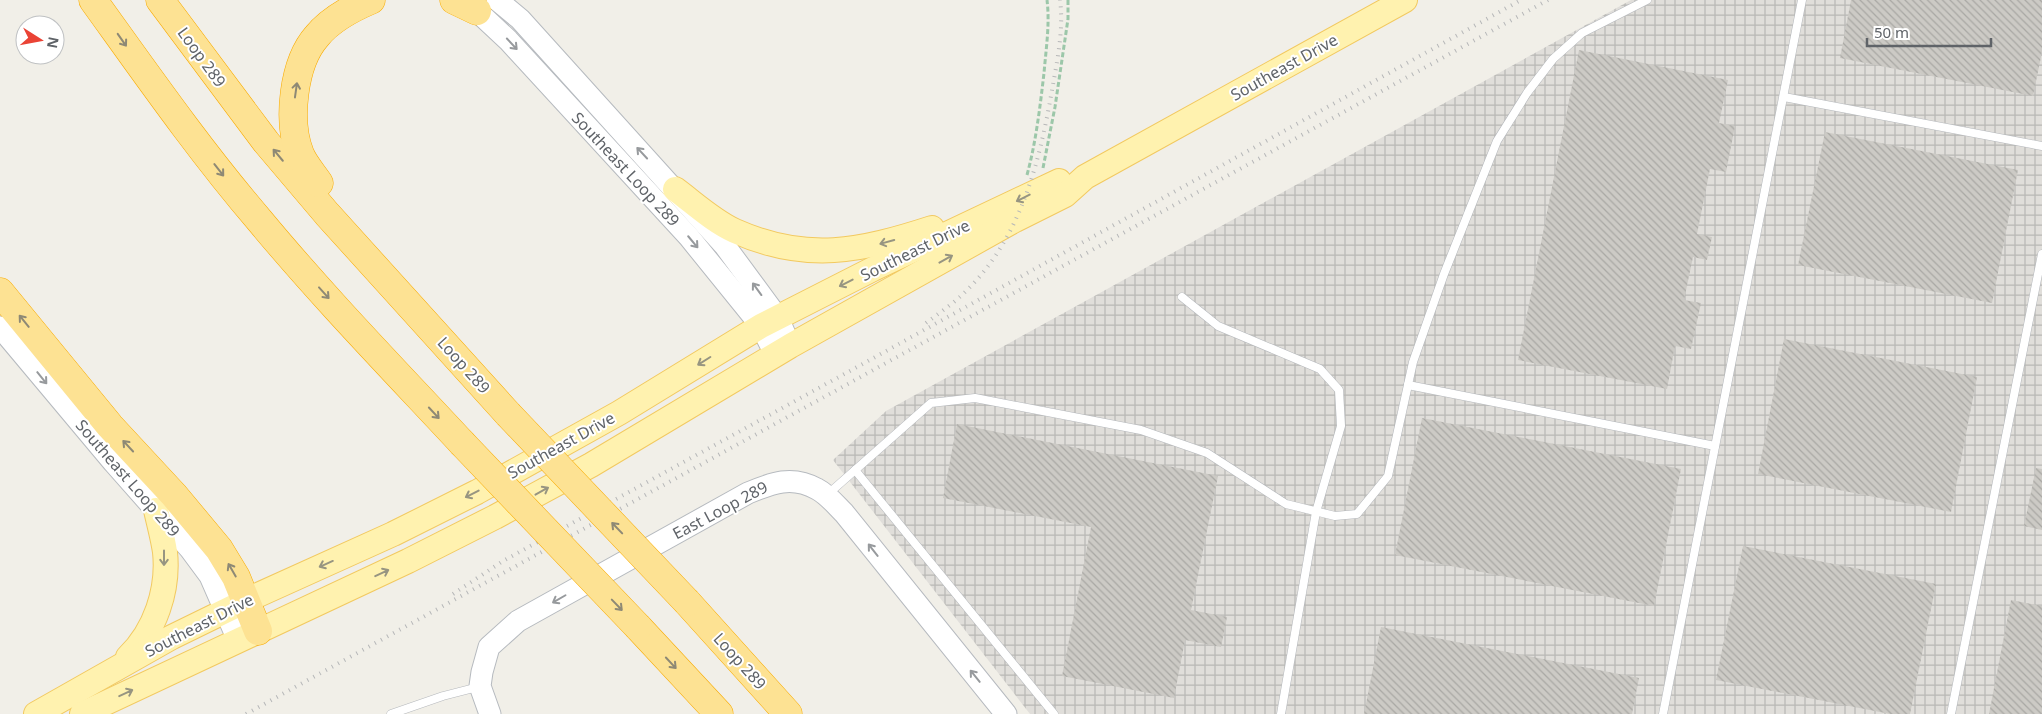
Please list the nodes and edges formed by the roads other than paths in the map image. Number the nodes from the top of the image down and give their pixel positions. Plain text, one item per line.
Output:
1 (93, 0) edge
2 (160, 0) edge
3 (338, 0) edge
4 (371, 0) edge
5 (1405, 0) edge
6 (1646, 0) edge
7 (1802, 0) edge
8 (472, 3) edge
9 (317, 36) junction
10 (1784, 96) junction
11 (2042, 146) edge
12 (1085, 177) junction
13 (675, 189) junction
14 (985, 216) junction
15 (2042, 254) edge
16 (0, 292) edge
17 (1182, 297) dead end
18 (414, 310) junction
19 (769, 322) junction
20 (0, 326) edge
21 (782, 350) junction
22 (1408, 385) junction
23 (1716, 446) junction
24 (855, 470) junction
25 (826, 496) junction
26 (156, 510) junction
27 (1316, 512) junction
28 (236, 605) junction
29 (248, 636) junction
30 (114, 670) junction
31 (480, 686) junction
32 (36, 714) edge
33 (82, 714) edge
34 (391, 714) edge
35 (490, 714) edge
36 (719, 714) edge
37 (788, 714) edge
38 (1006, 714) edge
39 (1054, 714) edge
40 (1281, 714) edge
41 (1663, 714) edge
42 (1951, 714) edge

1 -> 36 highway, bridge
18 -> 2 highway, Loop 289
3 - 9 highway
4 - 9 highway
5 - 12 main road, Southeast Drive
6 - 22 lane
7 - 10 lane
13 -> 8 main road, Southeast Loop 289
8 -> 19 main road, Southeast Loop 289
18 -> 9 highway
10 - 11 lane
10 - 23 lane
12 - 14 main road, Southeast Drive
21 -> 12 main road, Southeast Drive
14 -> 13 main road
19 -> 13 main road, Southeast Loop 289
14 -> 19 main road, Southeast Drive
15 - 42 lane
28 -> 16 highway
17 - 27 lane
37 -> 18 highway, Loop 289, bridge
19 - 21 main road, Southeast Loop 289
19 -> 28 main road, Southeast Drive
20 -> 26 main road, Southeast Loop 289
29 -> 21 main road, Southeast Drive
22 - 23 lane
22 - 27 lane
23 - 41 lane
24 - 25 lane
24 - 27 lane
24 - 39 lane
25 -> 31 main road, East Loop 289
38 -> 25 main road, East Loop 289
26 - 28 main road, Southeast Loop 289
26 -> 30 main road
27 - 40 lane
28 - 29 highway
28 - 30 main road, Southeast Drive
33 -> 29 main road, Southeast Drive
30 - 32 main road, Southeast Drive
31 - 34 lane
31 - 35 main road

